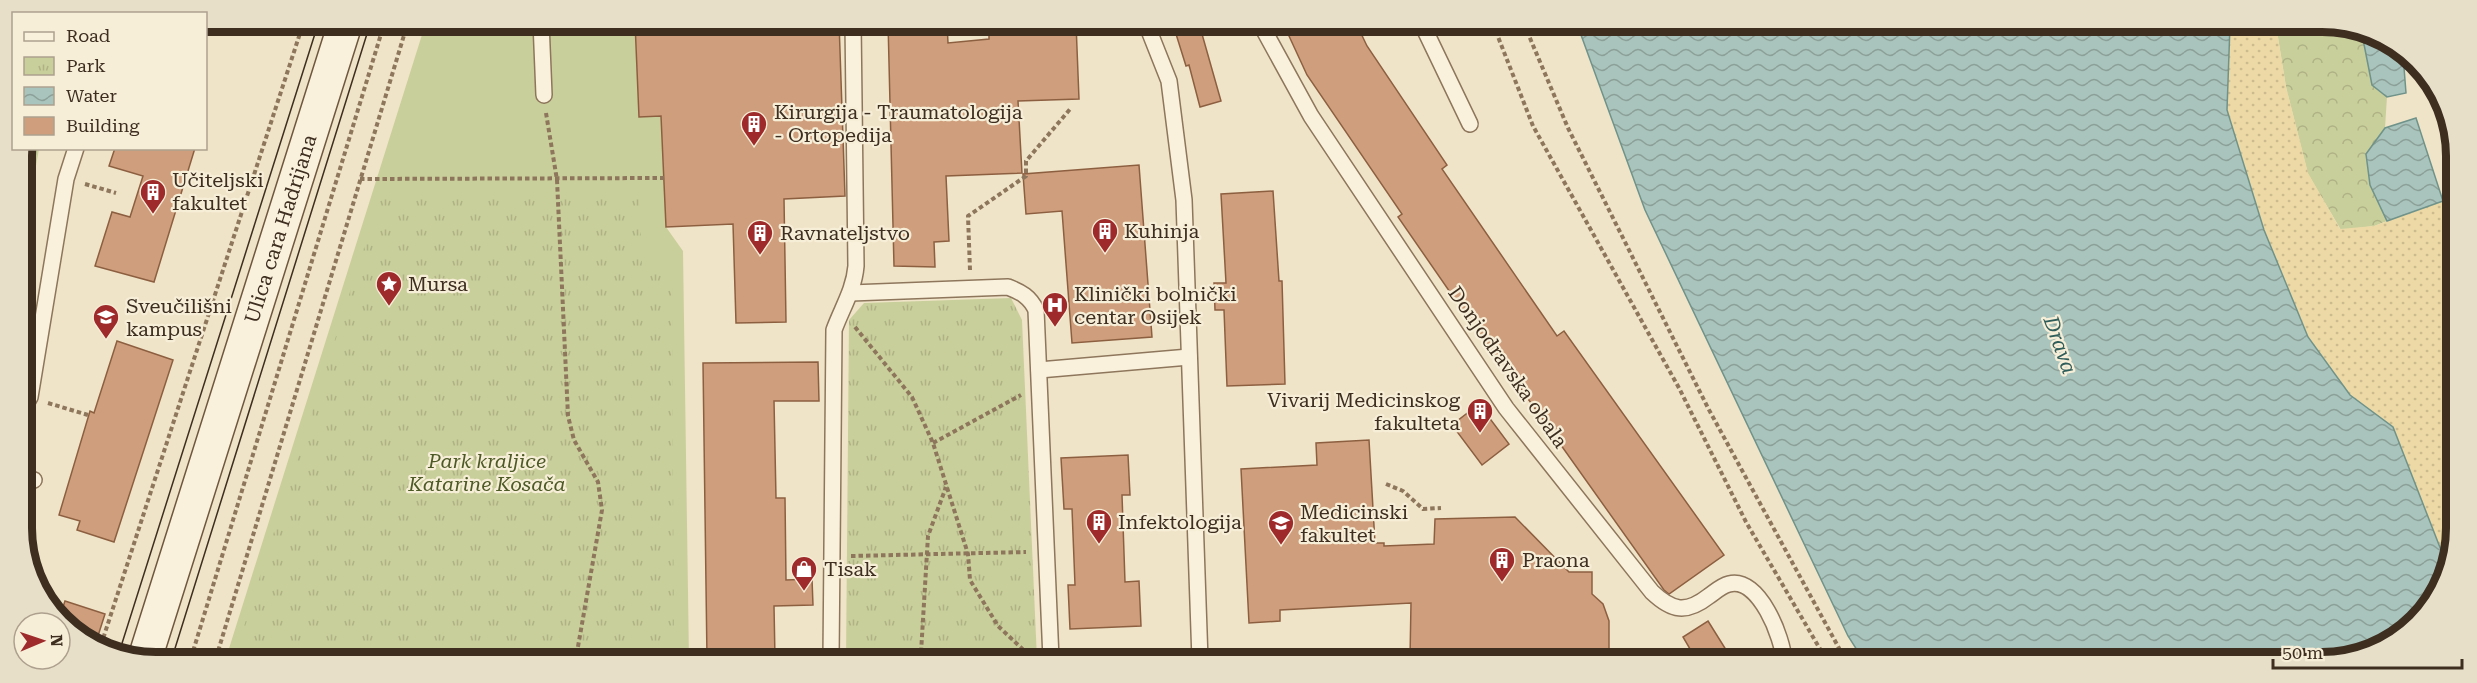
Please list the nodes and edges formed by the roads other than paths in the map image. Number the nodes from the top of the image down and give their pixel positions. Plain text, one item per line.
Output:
1 (343, 32) edge
2 (541, 32) edge
3 (853, 32) edge
4 (1150, 32) edge
5 (1265, 32) edge
6 (1426, 32) edge
7 (544, 94) road end
8 (1470, 124) dead end
9 (75, 150) edge
10 (851, 293) junction
11 (1189, 357) junction
12 (32, 369) edge
13 (1039, 377) junction
14 (147, 651) edge
15 (1784, 651) edge
16 (831, 652) edge
17 (1051, 652) edge
18 (1200, 652) edge

1 - 14 main road, Ulica cara Hadrijana
2 - 7 lane
3 - 10 lane
4 - 11 lane
5 - 15 lane, Donjodravska obala
6 - 8 lane
9 - 12 lane
10 - 13 lane
10 - 16 lane
11 - 13 lane
11 - 18 lane
13 - 17 lane

